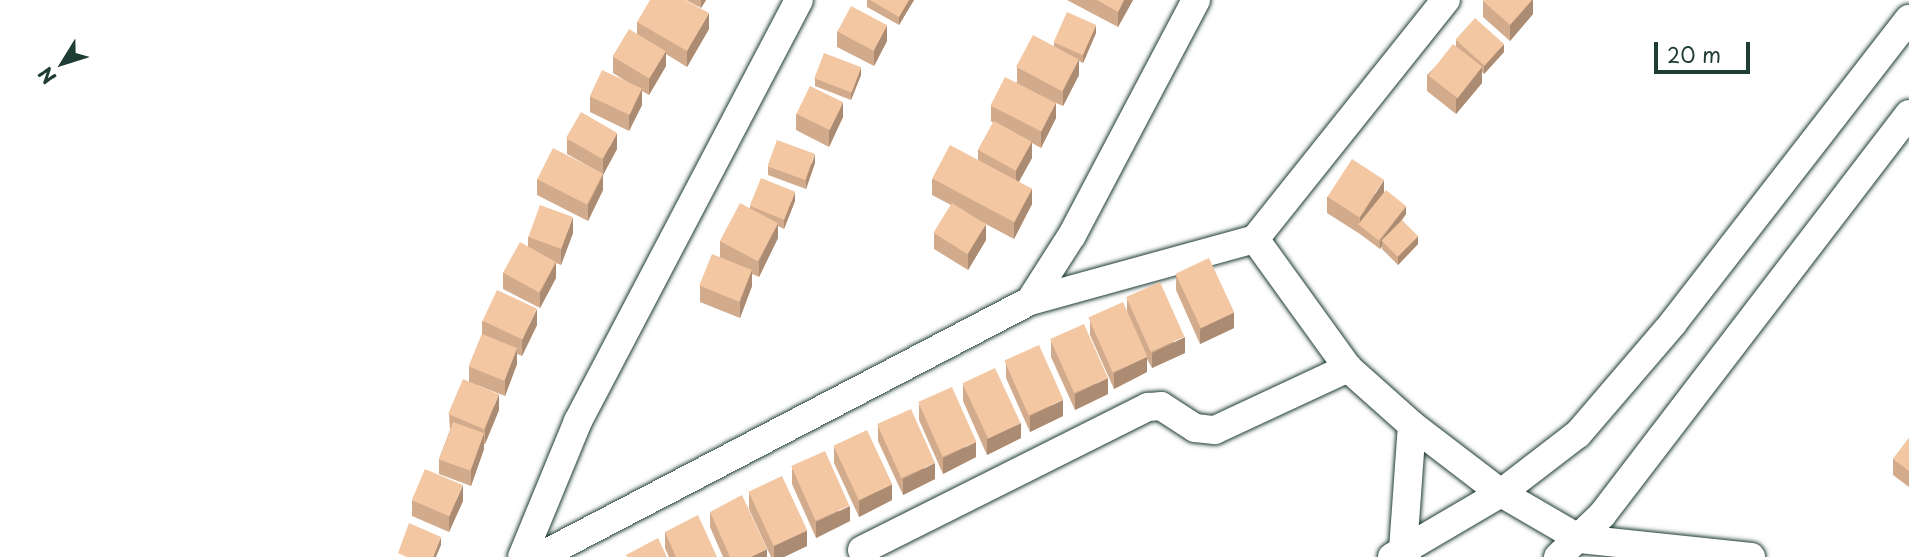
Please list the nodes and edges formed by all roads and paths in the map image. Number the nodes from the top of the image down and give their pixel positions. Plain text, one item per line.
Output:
1 (799, 0) edge
2 (1196, 0) edge
3 (1446, 0) edge
4 (1909, 19) edge
5 (1909, 114) edge
6 (1255, 239) junction
7 (1030, 302) junction
8 (1348, 368) junction
9 (1412, 425) junction
10 (1501, 493) junction
11 (1580, 539) junction
12 (862, 550) dead end
13 (1401, 555) edge
14 (522, 557) edge
15 (539, 557) edge
16 (1558, 557) edge
17 (1751, 557) edge

1 - 14 street
2 - 7 street
3 - 6 street
4 - 10 street
5 - 11 street
6 - 7 street
6 - 8 street
7 - 15 street
8 - 9 street
8 - 12 street
9 - 10 street
9 - 13 street
10 - 11 street
10 - 13 street
11 - 16 street
11 - 17 street

